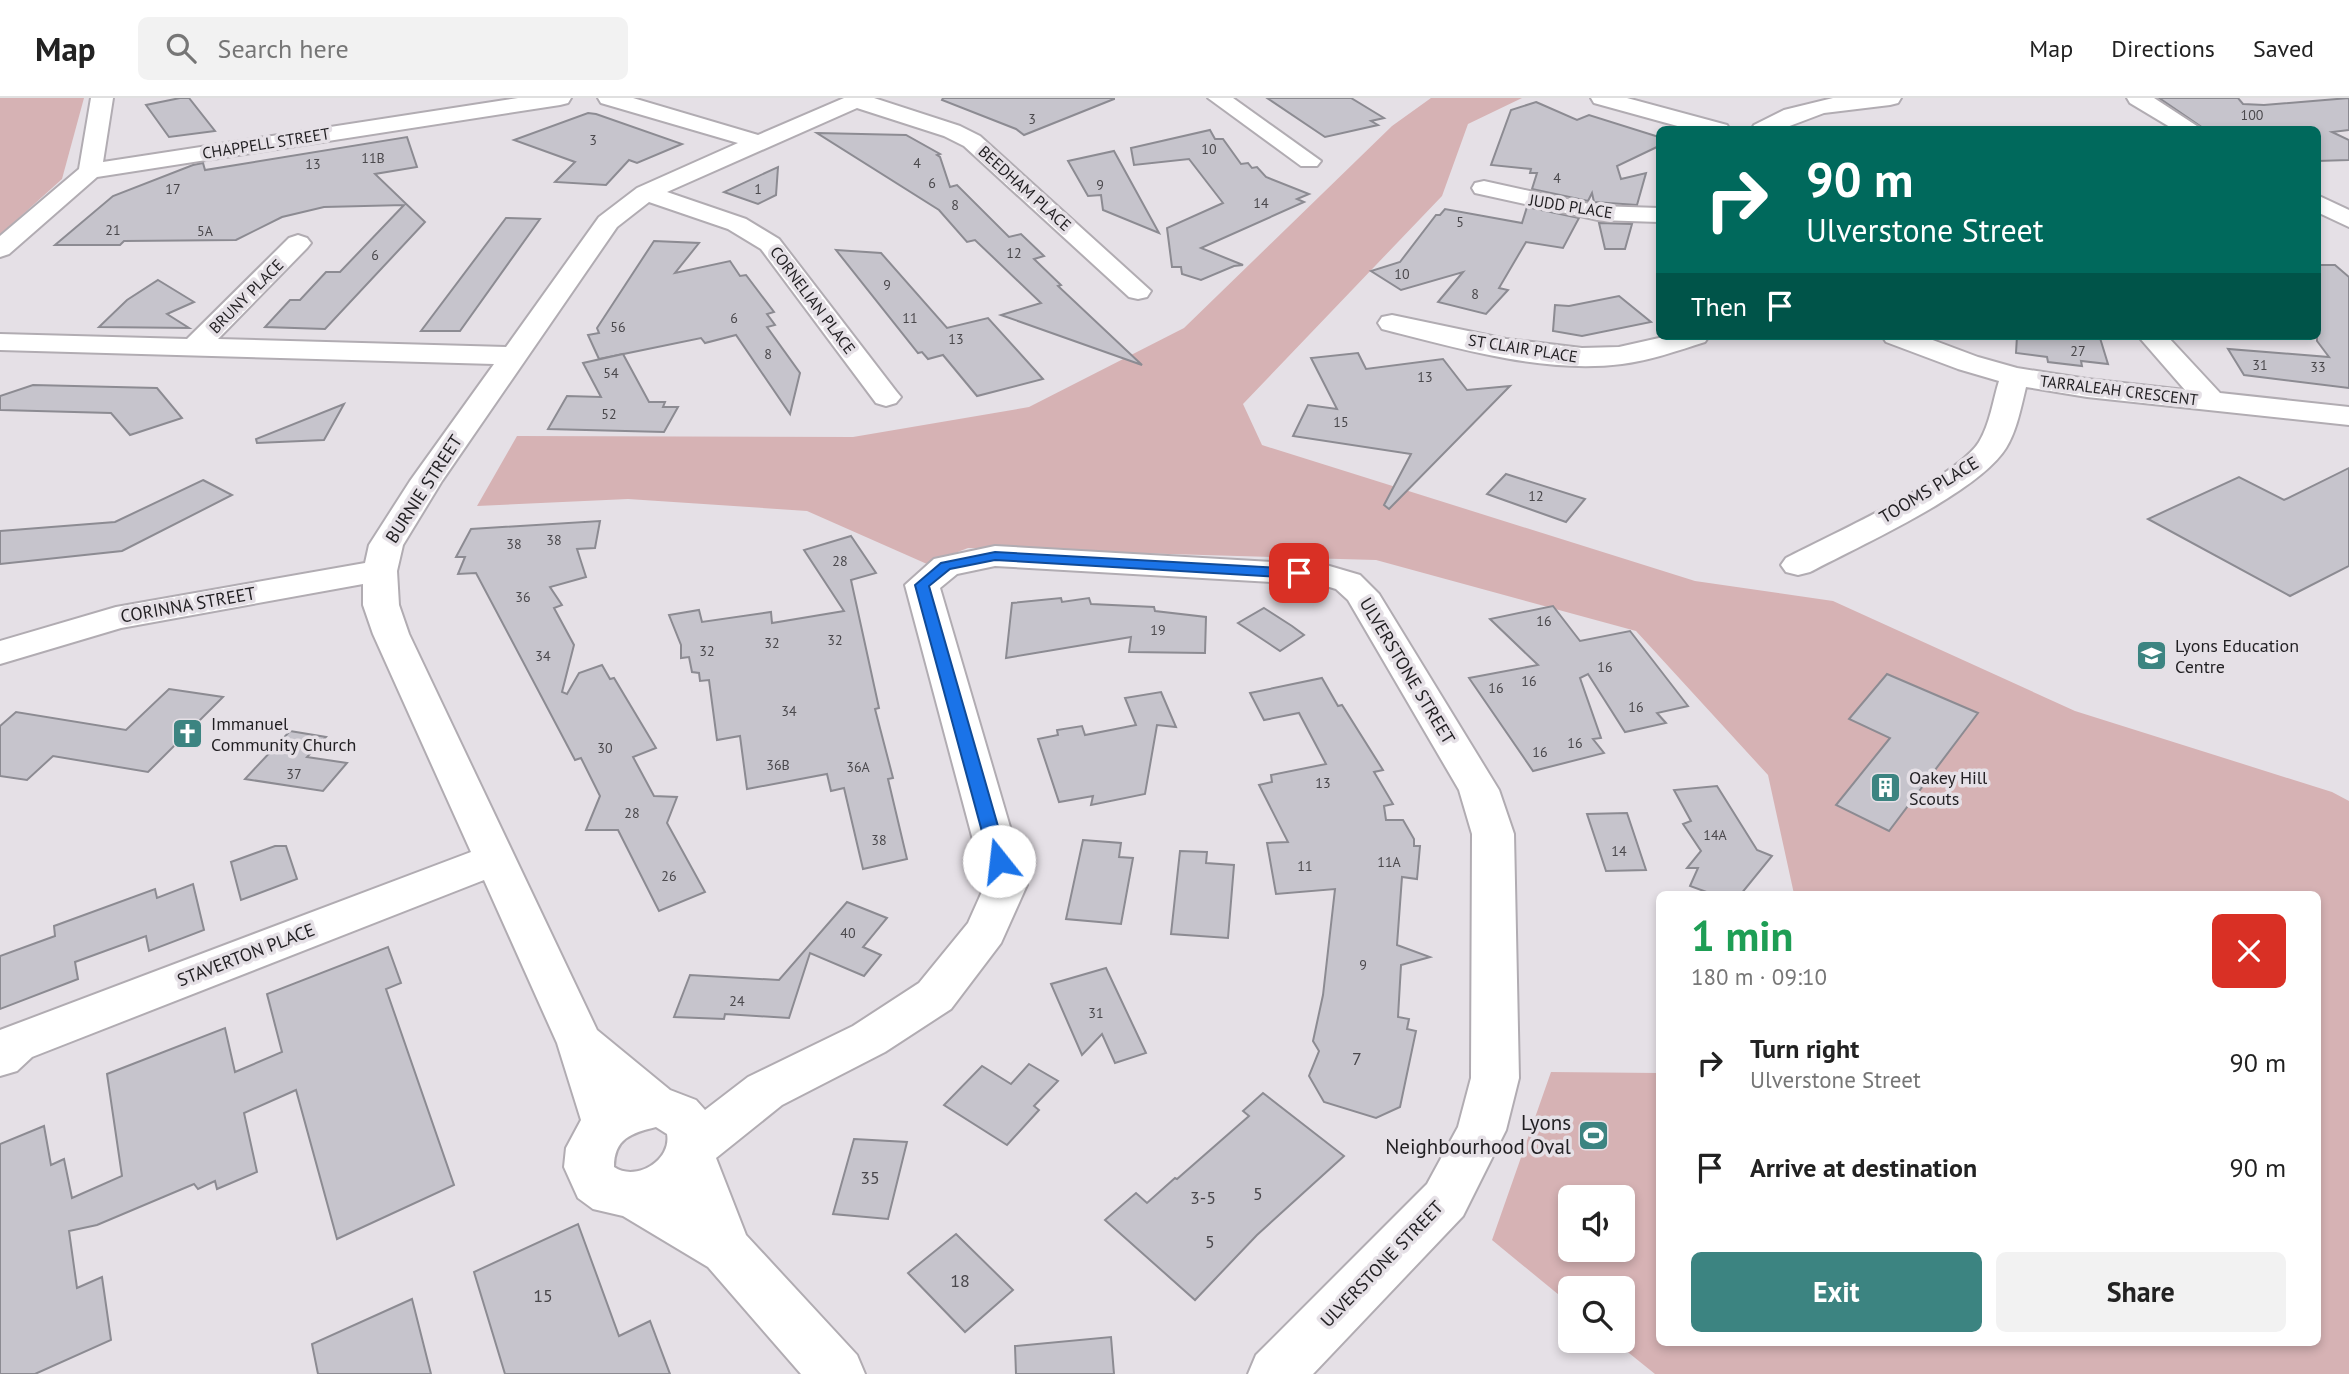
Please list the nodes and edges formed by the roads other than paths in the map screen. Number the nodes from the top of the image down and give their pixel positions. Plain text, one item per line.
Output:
1 (102, 98) edge
2 (560, 98) edge
3 (609, 98) edge
4 (1219, 98) edge
5 (1602, 98) edge
6 (1890, 98) edge
7 (2138, 98) edge
8 (860, 99) edge
9 (1704, 126) edge
10 (1770, 126) edge
11 (2185, 126) edge
12 (759, 142) junction
13 (1309, 162) dead end
14 (90, 171) junction
15 (1484, 188) dead end
16 (646, 194) junction
17 (2321, 204) edge
18 (1656, 215) edge
19 (2349, 220) edge
20 (298, 243) dead end
21 (0, 249) edge
22 (1138, 291) dead end
23 (1392, 323) dead end
24 (1686, 340) edge
25 (1907, 340) edge
26 (2156, 340) edge
27 (0, 342) edge
28 (194, 348) junction
29 (514, 356) junction
30 (2015, 376) junction
31 (886, 397) dead end
32 (2212, 402) junction
33 (2349, 416) edge
34 (1798, 565) dead end
35 (380, 571) junction
36 (0, 653) edge
37 (495, 859) junction
38 (580, 1043) junction
39 (0, 1058) edge
40 (607, 1124) junction
41 (678, 1130) junction
42 (634, 1195) junction
43 (726, 1250) junction
44 (837, 1374) edge
45 (1276, 1374) edge

1 - 14 street
2 - 14 street, CHAPPELL STREET
3 - 12 street
4 - 13 street
5 - 9 street
6 - 10 street
7 - 11 street
8 - 12 street, BURNIE STREET
8 - 22 street, BEEDHAM PLACE
12 - 16 street, BURNIE STREET
14 - 21 street
15 - 18 street, JUDD PLACE
16 - 29 street, BURNIE STREET
16 - 31 street, CORNELIAN PLACE
17 - 19 street
20 - 28 street, BRUNY PLACE
23 - 24 street, ST CLAIR PLACE
25 - 30 street, TARRALEAH CRESCENT
26 - 32 street
27 - 28 street
28 - 29 street
29 - 35 street, BURNIE STREET
30 - 32 street, TARRALEAH CRESCENT
30 - 34 street, TOOMS PLACE
32 - 33 street, TARRALEAH CRESCENT
35 - 36 street, CORINNA STREET
35 - 37 street, BURNIE STREET
37 - 38 street, BURNIE STREET
37 - 39 street, STAVERTON PLACE
38 - 40 street, BURNIE STREET
38 - 41 street, BURNIE STREET
40 - 41 street
40 - 42 street
41 - 42 street
41 - 43 street, BURNIE STREET
41 - 45 street, ULVERSTONE STREET
42 - 43 street, BURNIE STREET
43 - 44 street, BURNIE STREET

